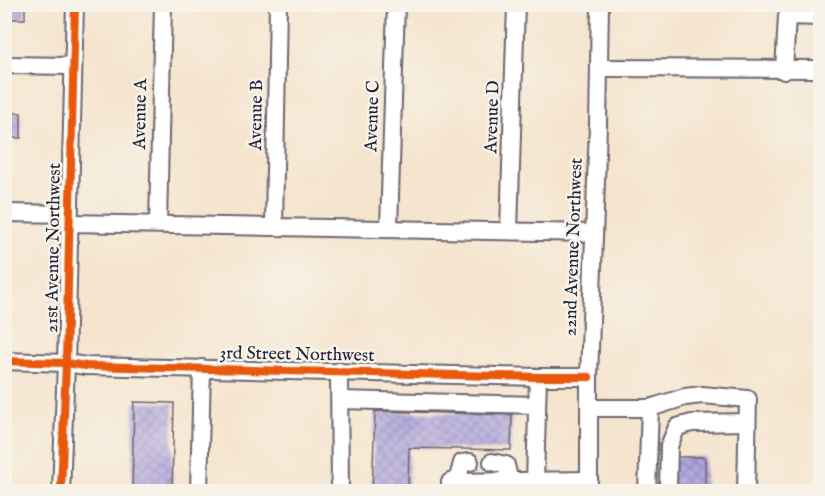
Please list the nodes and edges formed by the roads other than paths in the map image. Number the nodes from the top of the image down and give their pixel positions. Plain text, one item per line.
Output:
1 (75, 4) edge
2 (163, 4) edge
3 (278, 4) edge
4 (396, 4) edge
5 (516, 4) edge
6 (600, 4) edge
7 (820, 17) edge
8 (4, 65) edge
9 (72, 66) junction
10 (600, 68) junction
11 (820, 69) edge
12 (784, 70) junction
13 (4, 213) edge
14 (69, 219) junction
15 (159, 224) junction
16 (274, 226) junction
17 (390, 228) junction
18 (509, 231) junction
19 (594, 233) junction
20 (5, 361) edge
21 (66, 363) junction
22 (4, 367) edge
23 (202, 368) junction
24 (339, 371) junction
25 (538, 377) junction
26 (589, 377) junction
27 (339, 400) junction
28 (536, 405) junction
29 (590, 408) junction
30 (650, 408) junction
31 (747, 422) junction
32 (470, 462) dead end
33 (492, 462) dead end
34 (510, 482) junction
35 (545, 485) edge
36 (589, 486) edge
37 (453, 487) edge
38 (668, 487) dead end
39 (61, 492) edge
40 (198, 492) edge
41 (340, 492) edge
42 (648, 492) edge
43 (746, 492) edge

1 - 9 street, 21st Avenue Northwest
2 - 15 street, Avenue A
3 - 16 street, Avenue B
4 - 17 street, Avenue C
5 - 18 street, Avenue D
6 - 10 street, 22nd Avenue Northwest
7 - 12 street
8 - 9 street
9 - 14 street, 21st Avenue Northwest
10 - 12 street
10 - 19 street, 22nd Avenue Northwest
11 - 12 street
13 - 14 street
14 - 15 street
14 - 21 street, 21st Avenue Northwest
15 - 16 street
16 - 17 street
17 - 18 street
18 - 19 street
19 - 26 street, 22nd Avenue Northwest
20 - 21 street, 3rd Street Northwest
20 - 22 street
21 - 23 street, 3rd Street Northwest
21 - 39 street, 21st Avenue Northwest
23 - 24 street, 3rd Street Northwest
23 - 40 street
24 - 25 street, 3rd Street Northwest
24 - 27 street
25 - 26 street, 3rd Street Northwest
25 - 28 street
26 - 29 street, 22nd Avenue Northwest
27 - 28 street
27 - 41 street
28 - 35 street
29 - 30 street
29 - 36 street, 22nd Avenue Northwest
30 - 31 street
30 - 42 street
31 - 38 street
31 - 43 street
32 - 37 street
33 - 34 street
34 - 35 street
34 - 37 street
35 - 36 street

